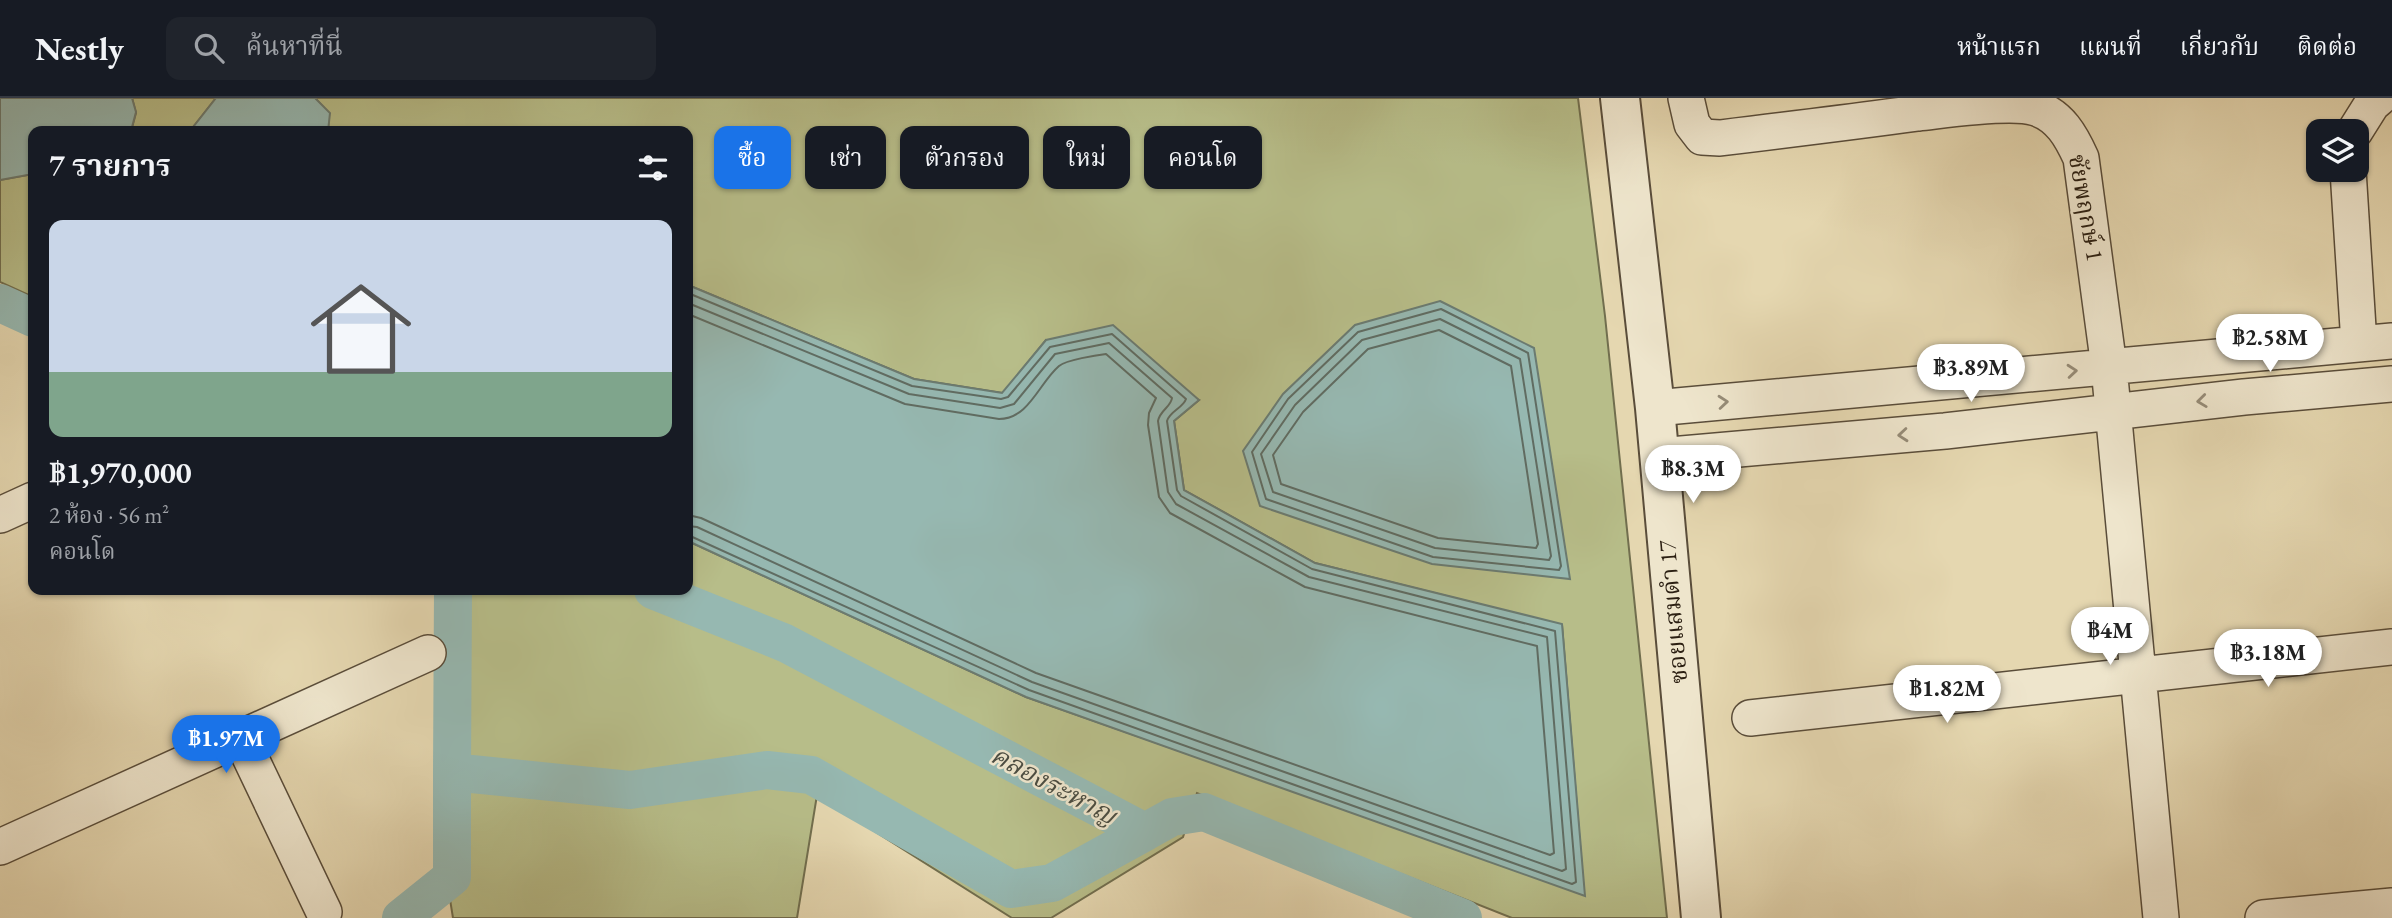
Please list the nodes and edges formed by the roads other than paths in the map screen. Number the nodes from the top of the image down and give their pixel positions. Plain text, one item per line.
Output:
1 (1620, 98) edge
2 (1686, 98) edge
3 (2379, 98) edge
4 (1952, 104) edge
5 (2363, 119) edge
6 (2350, 182) edge
7 (2376, 343) edge
8 (2241, 356) junction
9 (2109, 367) junction
10 (1940, 383) junction
11 (2392, 384) edge
12 (2244, 397) junction
13 (1655, 408) junction
14 (2112, 411) junction
15 (1945, 431) junction
16 (1658, 456) junction
17 (28, 502) edge
18 (0, 515) edge
19 (2392, 647) edge
20 (428, 653) dead end
21 (2139, 675) junction
22 (1750, 718) dead end
23 (241, 738) junction
24 (0, 847) edge
25 (2392, 906) edge
26 (324, 912) dead end
27 (1701, 918) edge
28 (2161, 918) edge
29 (2263, 918) edge

1 - 13 street, ซอยแสมดำ 17
2 - 4 street, ชัยพฤกษ์ 1
3 - 5 street
4 - 9 street, ชัยพฤกษ์ 1
6 - 7 street
7 - 8 street
8 - 9 street
8 - 12 street
10 -> 9 street
9 - 14 street, ชัยพฤกษ์ 1
13 -> 10 street
10 - 15 street
11 - 12 street
12 -> 14 street
13 - 16 street, ซอยแสมดำ 17
14 - 15 street
14 - 21 street, ชัยพฤกษ์ 1
15 -> 16 street
16 - 27 street, ซอยแสมดำ 17
17 - 18 street
19 - 21 street
20 - 23 street
21 - 22 street
21 - 28 street, ชัยพฤกษ์ 1
23 - 24 street
23 - 26 street
25 - 29 street

